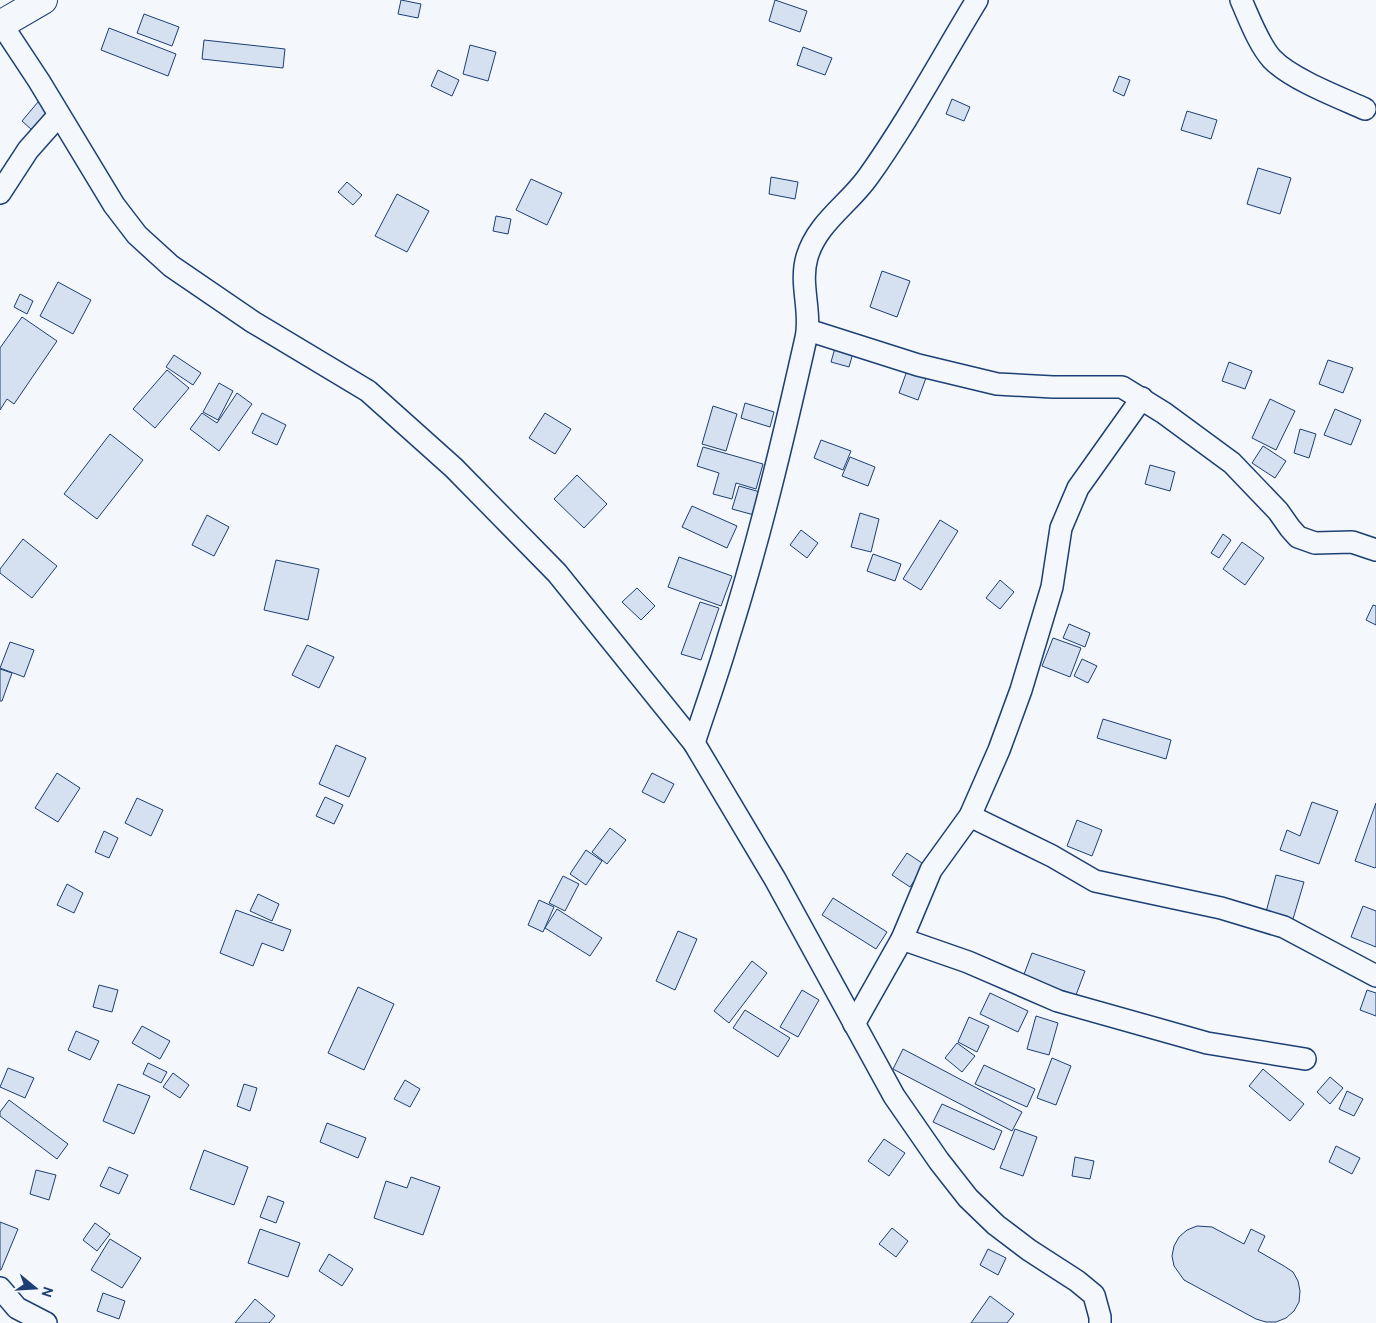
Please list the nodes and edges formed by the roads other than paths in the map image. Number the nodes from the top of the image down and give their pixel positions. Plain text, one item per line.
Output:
1 (43, 0) edge
2 (976, 0) edge
3 (1240, 0) edge
4 (1, 25) edge
5 (1364, 109) dead end
6 (59, 116) junction
7 (0, 193) edge
8 (808, 330) junction
9 (1142, 398) junction
10 (1376, 550) edge
11 (694, 742) junction
12 (970, 816) junction
13 (902, 939) junction
14 (1376, 976) edge
15 (854, 1024) junction
16 (1304, 1059) dead end
17 (0, 1288) edge
18 (1097, 1321) edge
19 (46, 1323) edge

1 - 4 street
2 - 8 street
3 - 5 street
4 - 6 street
6 - 7 street
6 - 11 street
8 - 9 street
8 - 11 street
9 - 10 street
9 - 12 street
11 - 15 street
12 - 13 street
12 - 14 street
13 - 15 street
13 - 16 street
15 - 18 street
17 - 19 street

